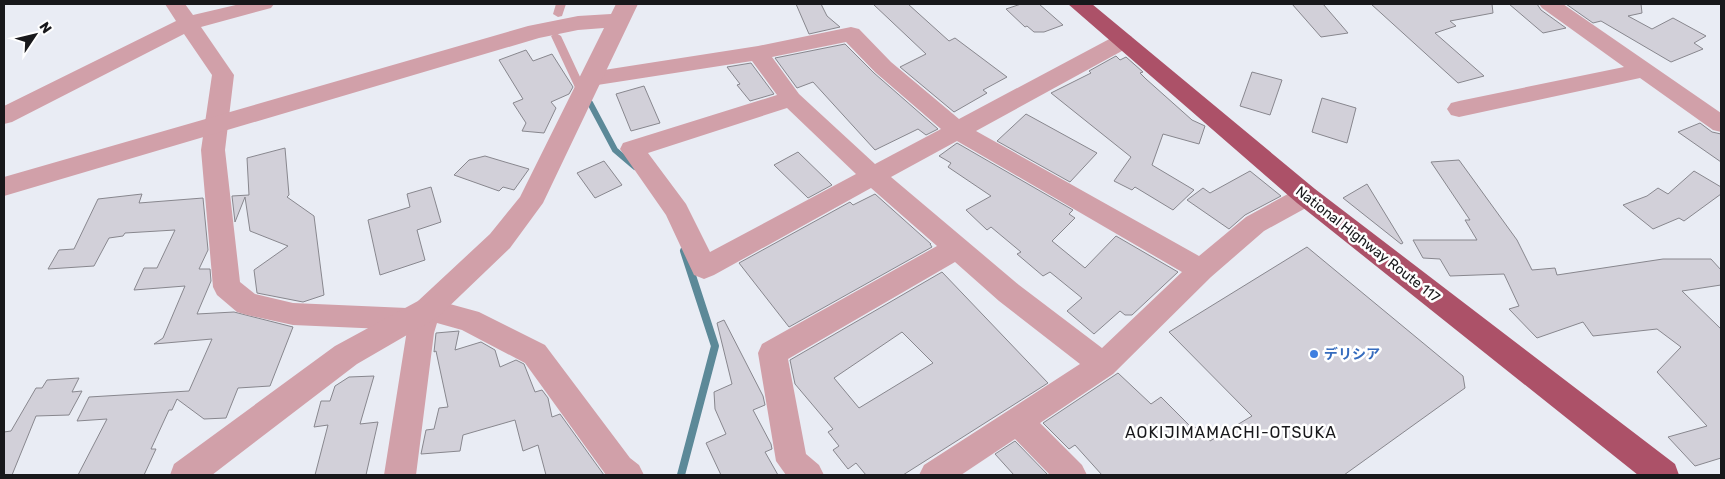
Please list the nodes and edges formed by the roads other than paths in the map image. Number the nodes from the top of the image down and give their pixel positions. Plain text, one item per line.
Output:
1 (264, 4) edge
2 (1079, 4) edge
3 (1549, 4) edge
4 (623, 12) edge
5 (182, 14) edge
6 (556, 36) dead end
7 (1123, 42) junction
8 (758, 53) junction
9 (1643, 70) junction
10 (587, 87) junction
11 (791, 98) junction
12 (1459, 109) dead end
13 (4, 116) edge
14 (218, 122) junction
15 (1721, 124) edge
16 (958, 131) junction
17 (872, 175) junction
18 (4, 186) edge
19 (1306, 196) junction
20 (958, 247) junction
21 (1201, 270) junction
22 (418, 314) junction
23 (1103, 365) junction
24 (1018, 421) junction
25 (186, 475) edge
26 (400, 475) edge
27 (628, 475) edge
28 (808, 475) edge
29 (935, 475) edge
30 (1071, 475) edge
31 (1663, 475) edge

1 - 5 street
2 - 7 highway, National Highway Route 117
3 - 9 street
4 - 10 street
4 - 14 street
5 - 13 street
5 - 14 street
6 - 10 lane
7 - 16 street
7 - 19 highway, National Highway Route 117
8 - 10 street
8 - 11 street
8 - 16 street
9 - 12 street
9 - 15 street
10 - 22 street
11 - 17 street
11 - 17 street
14 - 18 street
14 - 22 street
16 - 17 street
16 - 21 street
17 - 20 street
19 - 21 street
19 - 31 highway, National Highway Route 117
20 - 23 street
20 - 28 street
21 - 23 street
22 - 25 street
22 - 26 street
22 - 27 street
23 - 24 street
24 - 29 street
24 - 30 street

